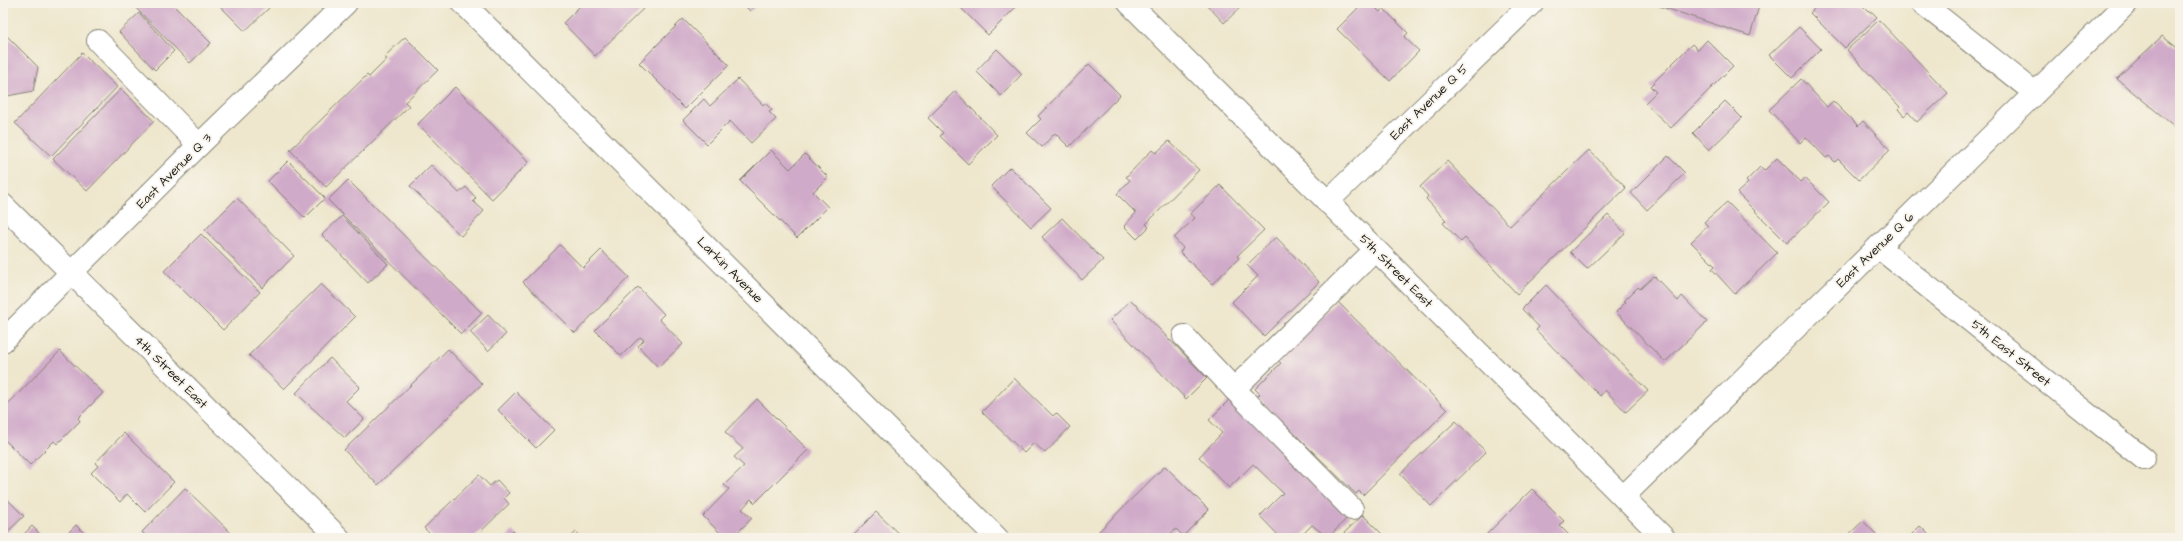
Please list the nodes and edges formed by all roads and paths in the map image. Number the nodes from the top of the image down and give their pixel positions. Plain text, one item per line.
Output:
1 (346, 3) edge
2 (463, 3) edge
3 (1129, 3) edge
4 (1532, 3) edge
5 (1922, 3) edge
6 (2127, 3) edge
7 (98, 41) dead end
8 (2035, 93) junction
9 (199, 145) junction
10 (1327, 202) junction
11 (3, 205) edge
12 (1878, 247) junction
13 (1375, 250) junction
14 (72, 274) junction
15 (1184, 336) dead end
16 (3, 342) edge
17 (1234, 389) junction
18 (2144, 459) dead end
19 (1623, 496) junction
20 (1352, 509) dead end
21 (339, 538) edge
22 (996, 538) edge
23 (1664, 538) edge

1 - 9 street, East Avenue Q 3
2 - 22 street, Larkin Avenue
3 - 10 street, 5th Street East
4 - 10 street, East Avenue Q 5
5 - 8 street
6 - 8 street, East Avenue Q 6
7 - 9 street
8 - 12 street, East Avenue Q 6
9 - 14 street, East Avenue Q 3
10 - 13 street, 5th Street East
11 - 14 street, 4th Street East
12 - 18 street, 5th East Street
12 - 19 street, East Avenue Q 6
13 - 17 street
13 - 19 street, 5th Street East
14 - 16 street, East Avenue Q 3
14 - 21 street, 4th Street East
15 - 17 street
17 - 20 street
19 - 23 street, 5th Street East

